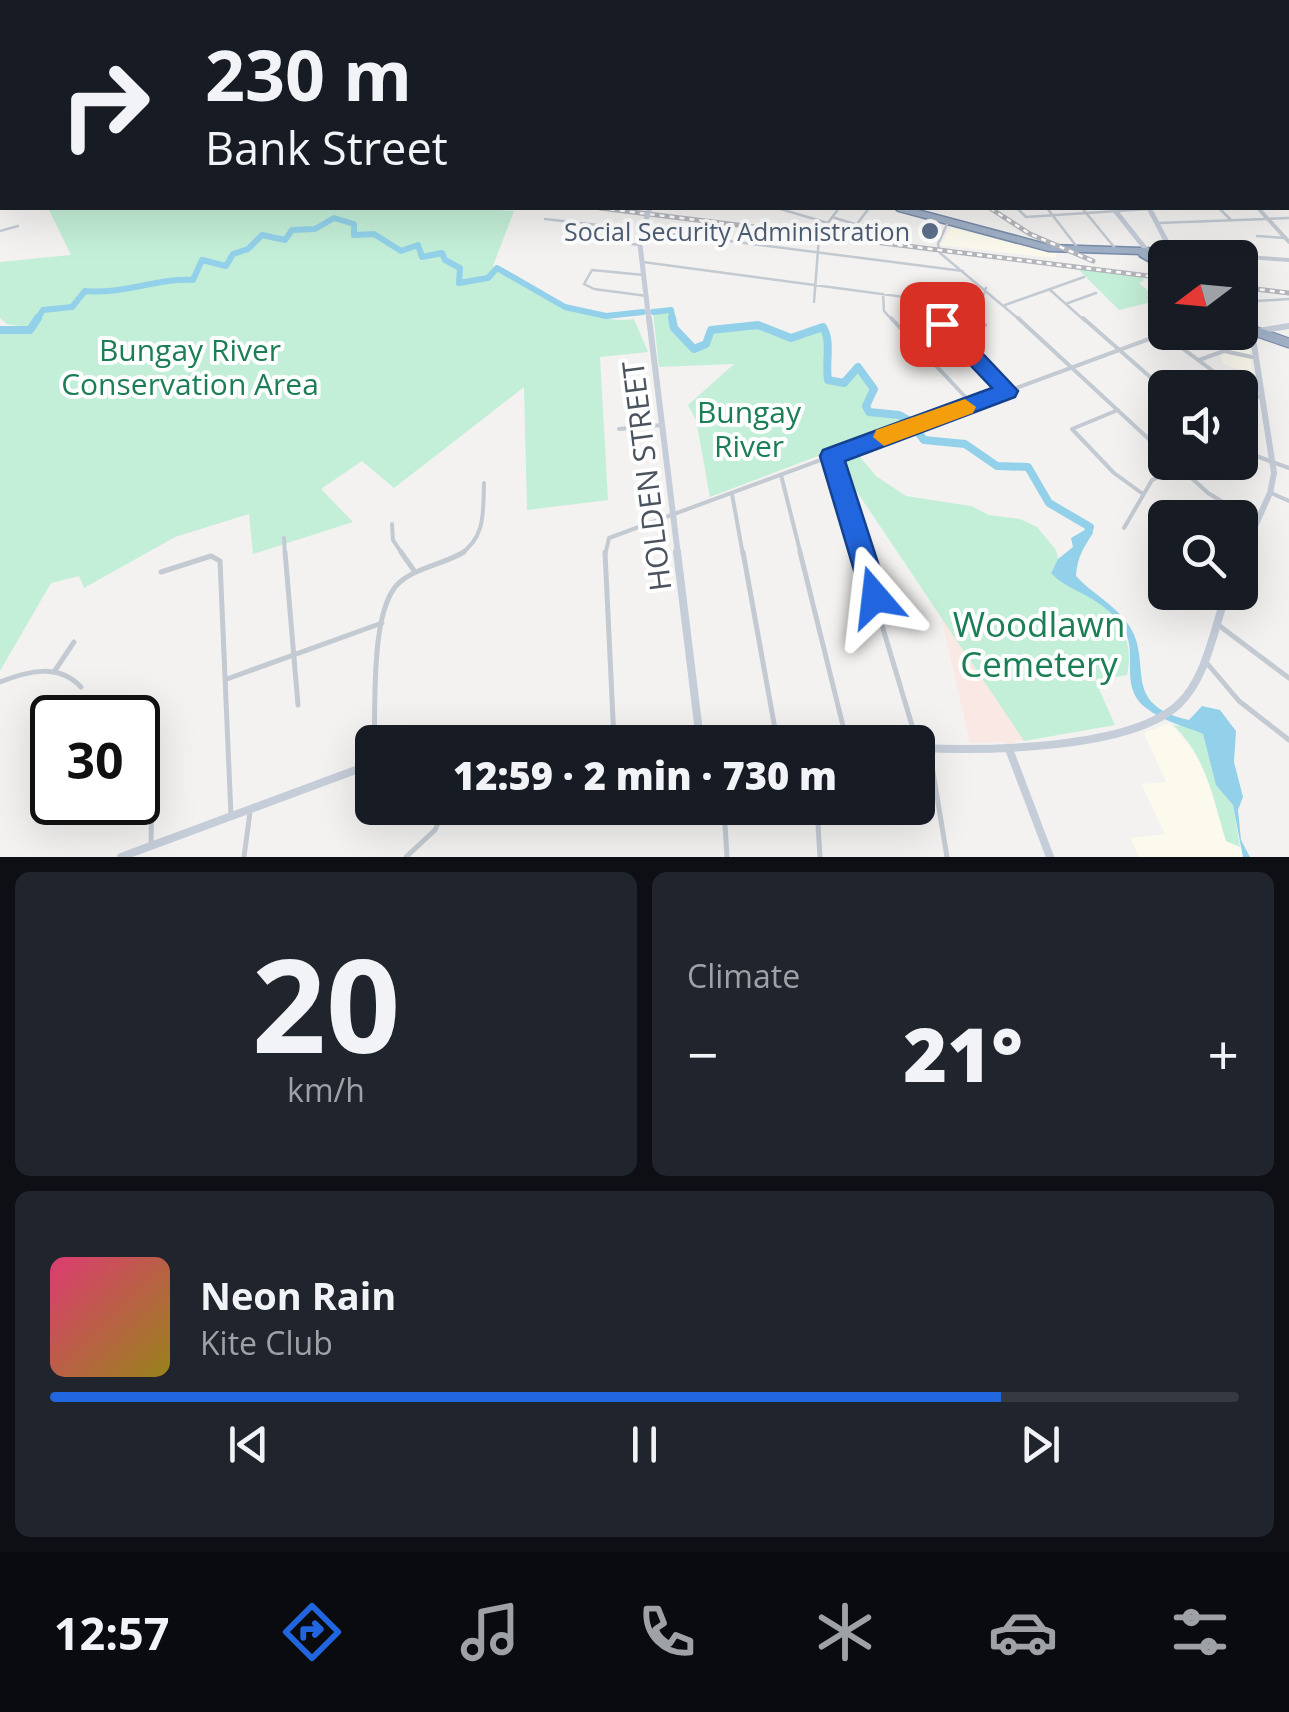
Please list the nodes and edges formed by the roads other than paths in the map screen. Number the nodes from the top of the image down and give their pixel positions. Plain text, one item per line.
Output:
1 (649, 210) edge
2 (783, 210) edge
3 (837, 210) edge
4 (866, 210) edge
5 (907, 210) edge
6 (1018, 210) edge
7 (1048, 210) edge
8 (1084, 210) edge
9 (1115, 210) edge
10 (1150, 210) edge
11 (1221, 210) edge
12 (1260, 210) edge
13 (1052, 215) junction
14 (832, 217) junction
15 (1026, 217) joint
16 (544, 218) dead end
17 (1269, 218) junction
18 (1289, 218) edge
19 (1230, 220) junction
20 (949, 221) junction
21 (1157, 223) junction
22 (856, 224) junction
23 (18, 226) dead end
24 (868, 228) dead end
25 (642, 230) junction
26 (0, 231) edge
27 (1257, 236) dead end
28 (819, 237) dead end
29 (1166, 240) edge
30 (1288, 240) edge
31 (640, 245) junction
32 (1080, 250) junction
33 (1118, 252) junction
34 (1129, 252) junction
35 (1148, 252) joint
36 (818, 253) junction
37 (1148, 259) edge
38 (1258, 259) edge
39 (1289, 260) edge
40 (643, 262) junction
41 (964, 271) junction
42 (644, 275) junction
43 (1084, 276) dead end
44 (816, 285) junction
45 (986, 288) junction
46 (1048, 289) junction
47 (1096, 293) dead end
48 (883, 294) junction
49 (647, 296) junction
50 (1258, 299) edge
51 (1289, 299) edge
52 (814, 302) dead end
53 (942, 302) junction
54 (1005, 304) junction
55 (1066, 304) junction
56 (942, 319) junction
57 (985, 325) dead end
58 (1289, 326) edge
59 (1258, 331) edge
60 (1258, 334) edge
61 (1148, 339) edge
62 (1289, 343) edge
63 (1118, 350) junction
64 (1185, 350) edge
65 (1251, 350) edge
66 (1252, 357) junction
67 (1197, 361) junction
68 (1072, 367) junction
69 (1210, 370) edge
70 (1148, 376) edge
71 (1008, 391) junction
72 (1260, 397) joint
73 (972, 404) junction
74 (1118, 410) junction
75 (662, 425) junction
76 (619, 429) dead end
77 (1148, 438) edge
78 (831, 456) junction
79 (1258, 457) edge
80 (1273, 463) junction
81 (1289, 468) edge
82 (781, 475) junction
83 (1152, 480) edge
84 (1193, 480) edge
85 (484, 483) dead end
86 (1270, 492) junction
87 (731, 493) junction
88 (1142, 494) junction
89 (1220, 500) edge
90 (1289, 501) edge
91 (673, 514) junction
92 (1258, 518) edge
93 (392, 524) dead end
94 (1124, 528) dead end
95 (284, 538) dead end
96 (160, 572) dead end
97 (415, 572) junction
98 (1220, 610) edge
99 (1215, 622) junction
100 (382, 623) junction
101 (74, 642) dead end
102 (294, 655) junction
103 (1201, 660) junction
104 (54, 672) junction
105 (1289, 678) edge
106 (226, 679) junction
107 (0, 682) edge
108 (81, 687) dead end
109 (298, 705) dead end
110 (375, 725) edge
111 (613, 725) edge
112 (698, 725) edge
113 (774, 725) edge
114 (843, 725) edge
115 (914, 725) edge
116 (1289, 740) edge
117 (935, 747) edge
118 (1009, 749) junction
119 (355, 770) edge
120 (935, 808) edge
121 (250, 809) junction
122 (231, 816) junction
123 (152, 825) edge
124 (438, 825) edge
125 (725, 825) edge
126 (819, 825) edge
127 (152, 846) junction
128 (120, 857) edge
129 (244, 857) edge
130 (406, 857) edge
131 (727, 857) edge
132 (820, 857) edge
133 (947, 857) edge
134 (1050, 857) edge

1 - 25 main road, HOLDEN STREET, bridge
2 - 14 street
3 - 14 street
4 - 22 street
5 - 20 highway
6 - 15 street
7 - 13 street
8 - 13 street
8 - 33 street
9 - 35 main road
10 - 21 main road
11 - 19 street
12 - 17 street
13 - 15 street
13 - 32 street
14 - 22 street
16 - 31 street
17 - 18 street
17 - 19 street
17 - 30 street
19 - 21 street
20 - 32 highway
20 - 41 street
21 - 29 main road
22 - 24 street
23 - 26 street
25 - 31 main road, HOLDEN STREET
25 - 36 street
27 - 30 street
28 - 36 street
31 - 40 main road, HOLDEN STREET
32 - 33 highway
33 - 34 highway
34 - 35 highway
34 - 37 highway
36 - 41 street
36 - 44 street
38 - 39 street
40 - 42 main road, HOLDEN STREET
40 - 44 street
41 - 45 street
42 - 49 main road, HOLDEN STREET
42 - 49 street
43 - 46 street
44 - 48 street
44 - 52 street
45 - 53 street
45 - 54 street
46 - 54 street
46 - 55 street
47 - 55 street
48 - 53 street
48 - 73 street
49 - 75 main road, HOLDEN STREET
50 - 51 street
53 - 56 street
54 - 68 street
55 - 63 street
56 - 57 street
56 - 71 street
58 - 59 main road
60 - 62 highway
61 - 63 street
63 - 68 street
63 - 70 street
64 - 67 street
65 - 66 main road
66 - 67 street
66 - 72 main road
67 - 69 street
68 - 71 street
68 - 74 street
71 - 73 street
72 - 80 main road
73 - 78 street
74 - 77 street
74 - 88 street
75 - 76 street
75 - 91 main road, HOLDEN STREET
78 - 82 street
78 - 115 street
79 - 80 street
80 - 81 street
80 - 86 main road
82 - 87 street
82 - 114 street
83 - 88 street
84 - 89 street
85 - 97 street
86 - 90 street
86 - 92 main road
87 - 91 street
87 - 113 street
88 - 94 street
91 - 111 street
91 - 112 main road, HOLDEN STREET
93 - 97 street
95 - 102 street
96 - 106 street
97 - 100 street
98 - 99 main road
99 - 103 main road
99 - 105 street
100 - 102 street
100 - 110 street
101 - 104 street
102 - 106 street
102 - 109 street
103 - 116 street
103 - 118 main road
104 - 107 street
104 - 108 street
106 - 122 street
117 - 118 main road
118 - 134 main road
119 - 121 main road
120 - 133 street
121 - 122 main road
121 - 129 street
122 - 127 main road
123 - 127 street
124 - 130 street
125 - 131 street
126 - 132 street
127 - 128 main road

